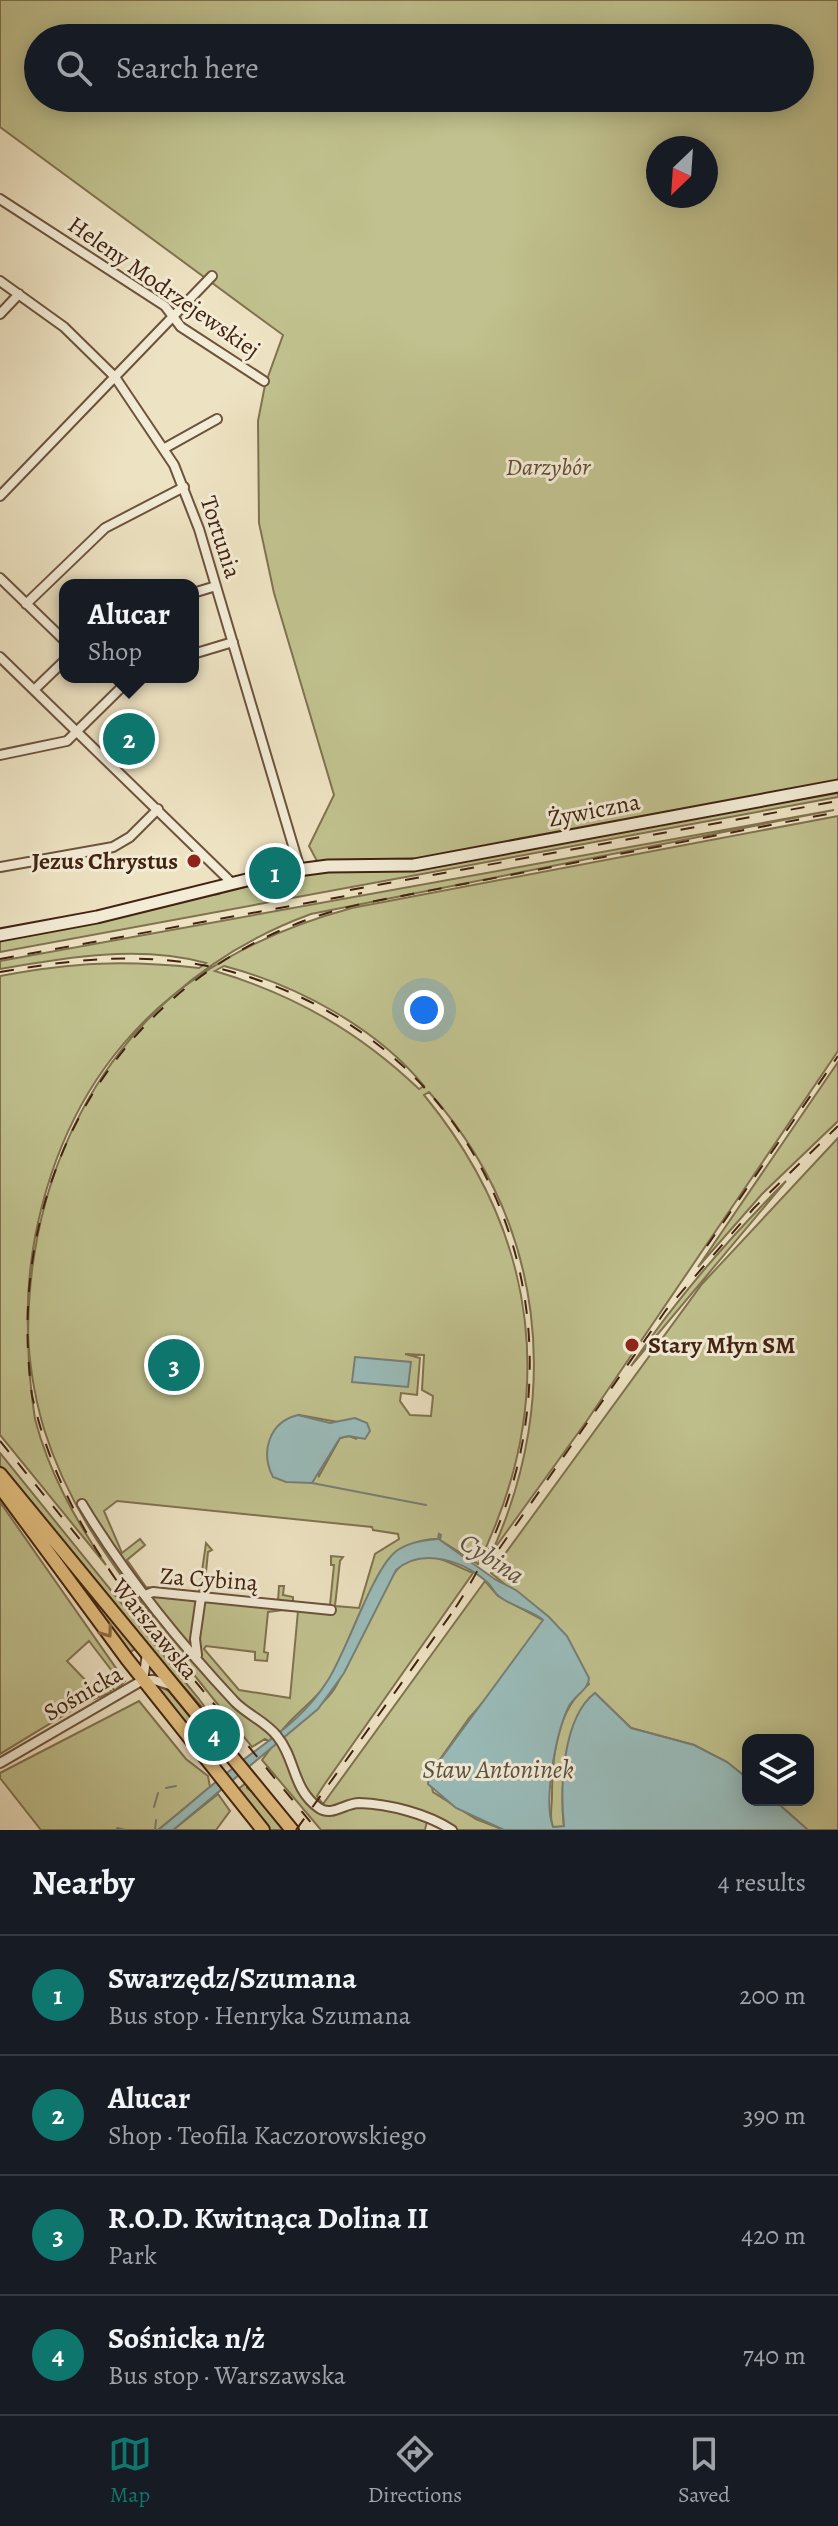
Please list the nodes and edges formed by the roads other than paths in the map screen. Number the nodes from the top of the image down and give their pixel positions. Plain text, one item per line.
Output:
1 (0, 199) edge
2 (212, 276) dead end
3 (0, 281) edge
4 (19, 294) junction
5 (0, 314) edge
6 (172, 317) junction
7 (115, 377) junction
8 (264, 381) dead end
9 (217, 419) dead end
10 (165, 448) junction
11 (184, 487) junction
12 (0, 496) edge
13 (0, 578) edge
14 (216, 586) junction
15 (199, 591) edge
16 (26, 604) junction
17 (59, 635) edge
18 (233, 642) junction
19 (199, 652) edge
20 (0, 657) edge
21 (59, 666) edge
22 (126, 683) edge
23 (34, 690) junction
24 (78, 732) junction
25 (0, 755) edge
26 (838, 786) edge
27 (158, 809) junction
28 (0, 867) edge
29 (300, 869) junction
30 (232, 883) junction
31 (0, 935) edge
32 (0, 1474) edge
33 (0, 1487) edge
34 (82, 1504) dead end
35 (41, 1533) junction
36 (145, 1595) junction
37 (201, 1597) junction
38 (331, 1610) dead end
39 (147, 1653) junction
40 (197, 1656) junction
41 (143, 1680) junction
42 (175, 1687) junction
43 (0, 1763) edge
44 (436, 1821) junction
45 (263, 1830) edge
46 (292, 1830) edge
47 (429, 1830) edge
48 (452, 1830) edge

1 - 6 street, Heleny Modrzejewskiej
2 - 6 street
3 - 4 street, Tortunia
4 - 5 street
4 - 7 street, Tortunia
6 - 7 street
6 - 8 street, Heleny Modrzejewskiej
7 - 10 street, Tortunia
7 - 12 street
9 - 10 street
10 - 11 street, Tortunia
11 - 14 street, Tortunia
11 - 16 street
13 - 16 street
14 - 15 street
14 - 18 street, Tortunia
16 - 17 street
18 - 19 street
18 - 29 street, Tortunia
20 - 23 street
21 - 23 street
22 - 24 street
23 - 24 street
24 - 25 street
24 - 27 street
26 - 29 street, Żywiczna
27 - 28 street
27 - 30 street
29 - 30 street, Żywiczna
30 - 31 street, Żywiczna
32 - 35 main road
33 - 35 main road
34 - 36 street, Za Cybiną
35 - 39 main road, Warszawska
35 -> 41 main road, Warszawska
36 - 37 street, Za Cybiną
36 - 40 street
37 - 38 street, Za Cybiną
37 - 40 street
39 - 41 street, Sośnicka
39 - 42 main road, Warszawska
40 - 44 street
41 - 42 street, Sośnicka
41 - 43 street, Sośnicka
41 - 45 main road, Warszawska
42 - 46 main road, Warszawska
44 - 47 street
44 - 48 street

